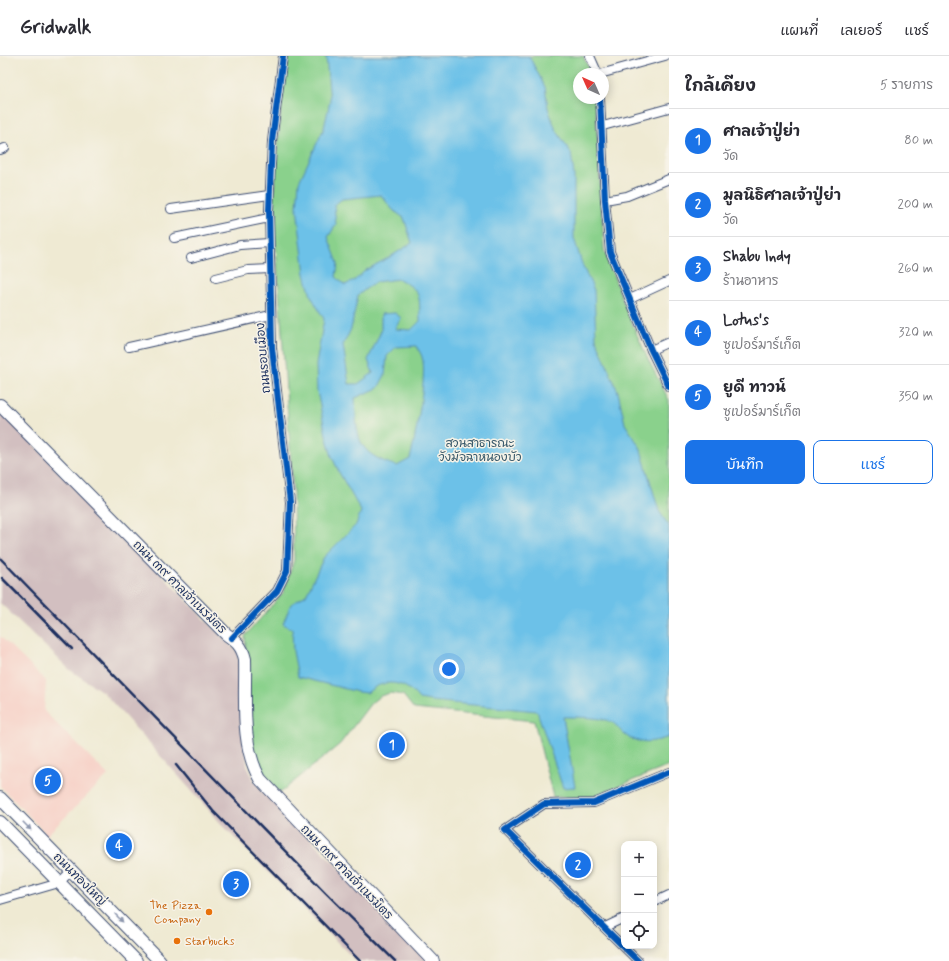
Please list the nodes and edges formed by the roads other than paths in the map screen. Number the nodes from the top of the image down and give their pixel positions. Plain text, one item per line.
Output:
1 (283, 56) edge
2 (590, 56) edge
3 (665, 56) edge
4 (596, 68) edge
5 (609, 71) edge
6 (600, 104) edge
7 (669, 108) edge
8 (602, 126) junction
9 (669, 179) edge
10 (269, 195) junction
11 (605, 200) junction
12 (171, 209) dead end
13 (269, 218) junction
14 (174, 238) dead end
15 (269, 243) junction
16 (191, 258) dead end
17 (270, 268) junction
18 (216, 278) dead end
19 (669, 281) edge
20 (630, 300) junction
21 (271, 315) junction
22 (669, 342) edge
23 (129, 347) dead end
24 (651, 350) junction
25 (669, 387) edge
26 (0, 405) edge
27 (232, 638) junction
28 (669, 772) edge
29 (0, 798) edge
30 (0, 822) edge
31 (72, 870) junction
32 (59, 882) junction
33 (669, 895) edge
34 (0, 900) edge
35 (657, 901) edge
36 (621, 919) edge
37 (605, 927) junction
38 (136, 961) edge
39 (160, 961) edge
40 (433, 961) edge
41 (638, 961) edge

1 - 10 street, ถนนรอบเมือง
2 - 4 street
3 - 5 street
6 - 8 street
7 - 8 street
8 - 11 street
9 - 11 street
10 - 12 street
10 - 13 street, ถนนรอบเมือง
11 - 20 street
13 - 14 street
13 - 15 street, ถนนรอบเมือง
15 - 16 street
15 - 17 street, ถนนรอบเมือง
17 - 18 street
17 - 21 street, ถนนรอบเมือง
19 - 20 street
20 - 24 street
21 - 23 street
21 - 27 street, ถนนรอบเมือง
22 - 24 street
24 - 25 street
26 - 27 main road, ถนน ๓๙ ศาลเจ้าเนรมิตร
27 - 40 main road, ถนน ๓๙ ศาลเจ้าเนรมิตร
28 - 37 street
29 -> 31 main road, ถนนทองใหญ่
30 - 32 main road, ถนนทองใหญ่
31 - 32 street
31 -> 39 main road, ถนนทองใหญ่
32 - 34 street
32 - 38 main road, ถนนทองใหญ่
33 - 35 street
36 - 37 street
37 - 41 street

